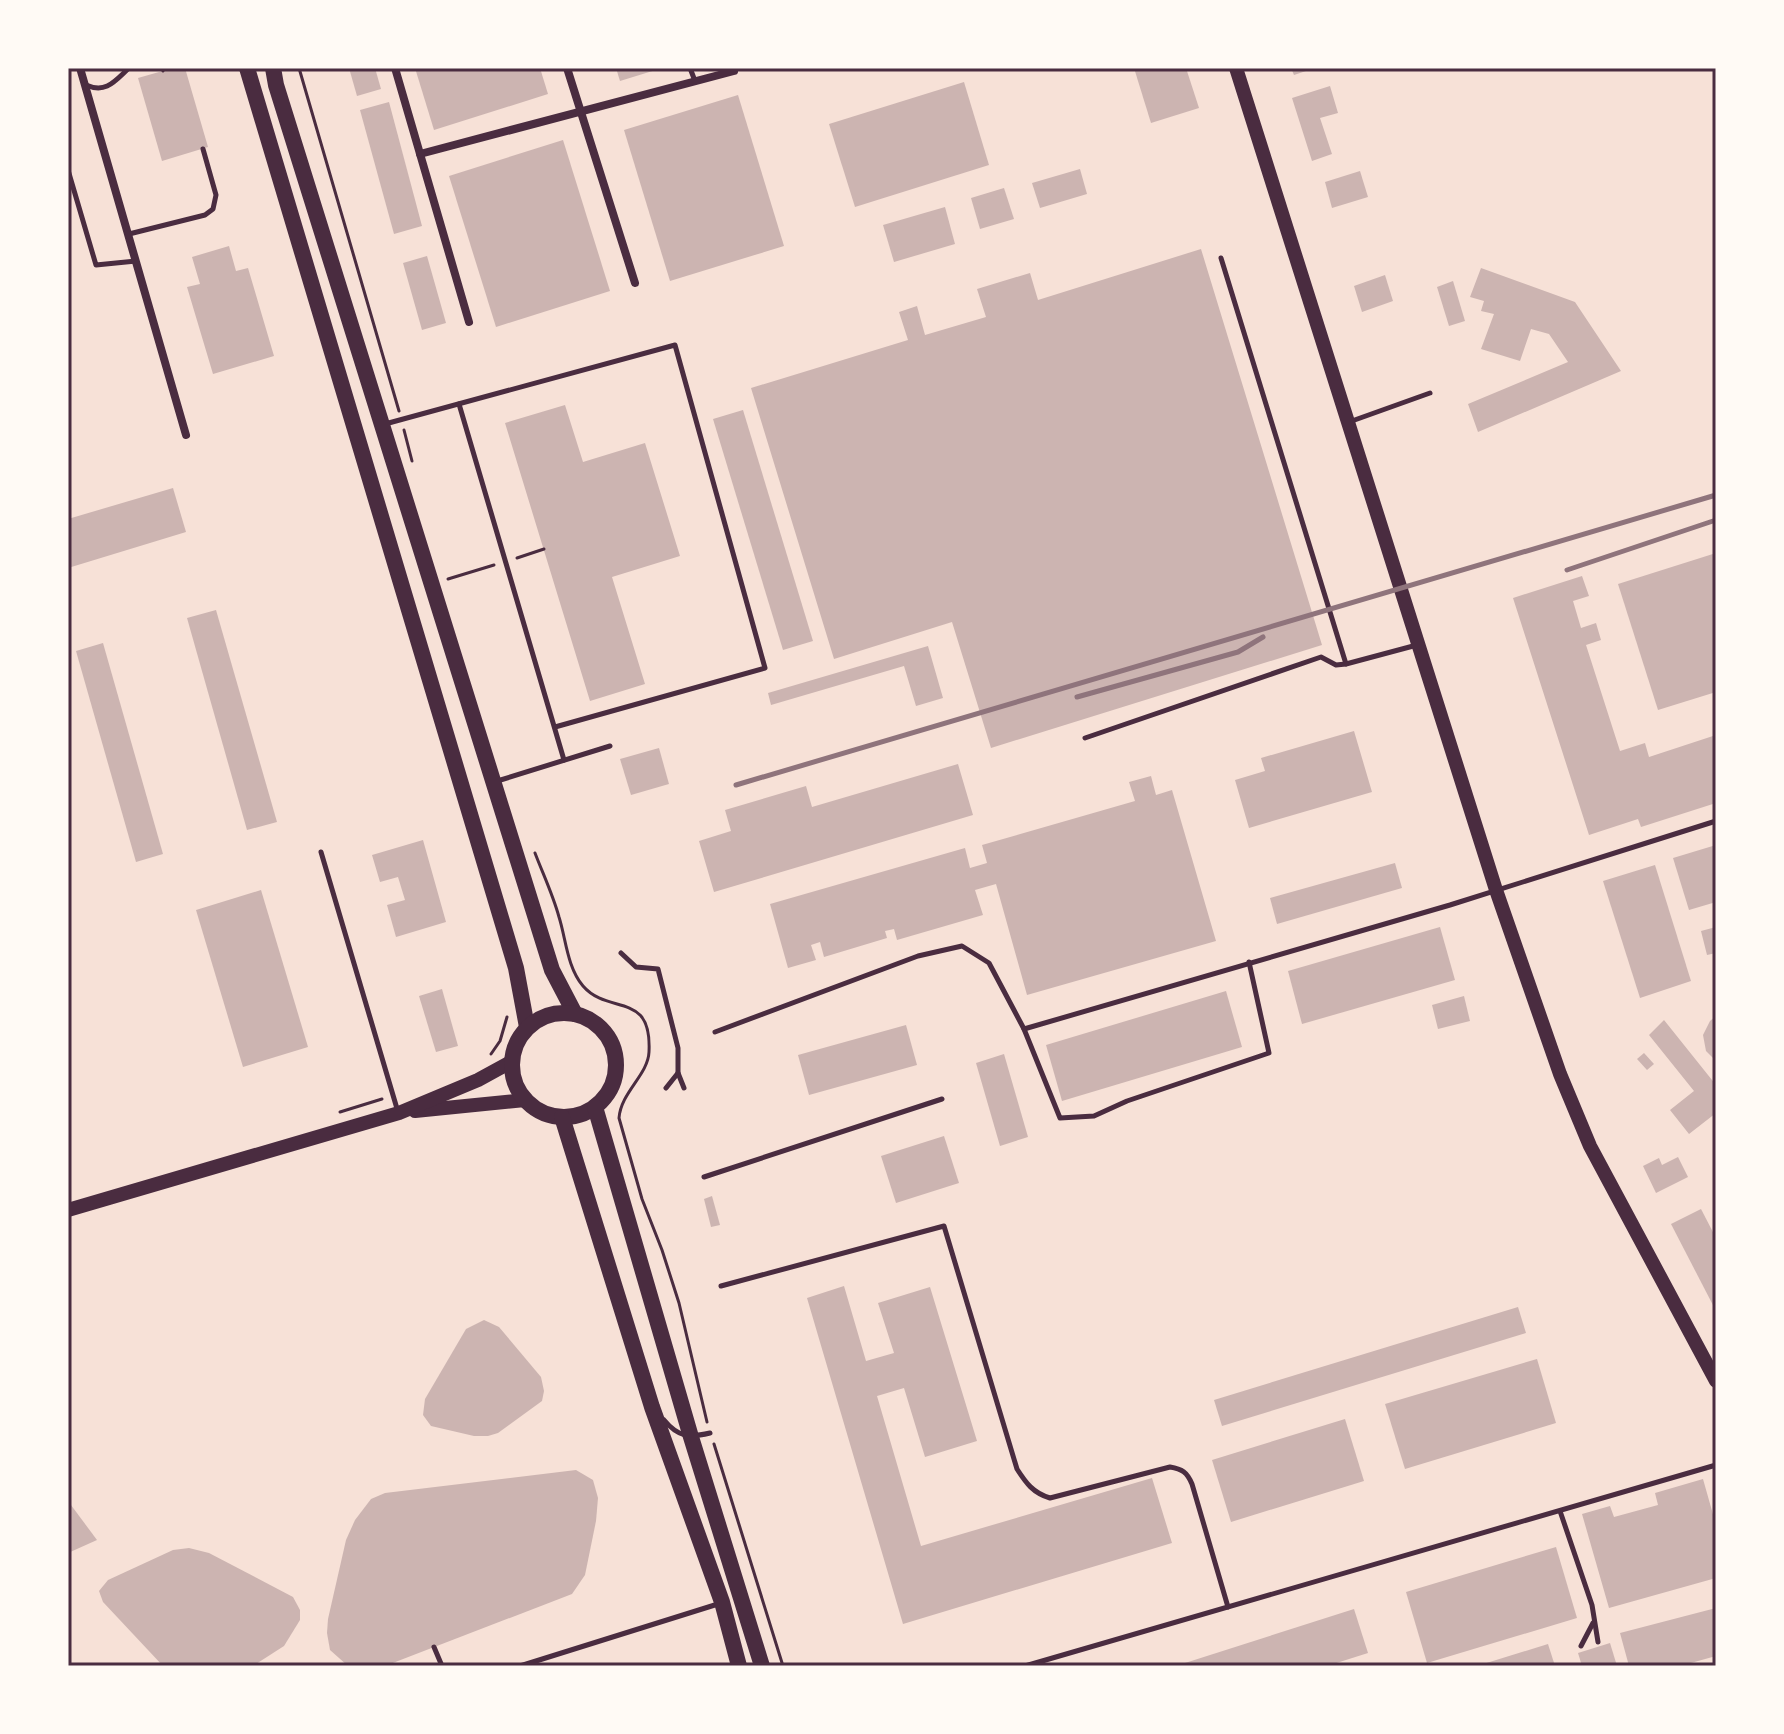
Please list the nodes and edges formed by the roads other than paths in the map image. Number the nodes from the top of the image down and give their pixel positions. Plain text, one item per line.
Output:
1 (80, 68) edge
2 (129, 68) edge
3 (247, 68) edge
4 (273, 68) edge
5 (395, 68) edge
6 (567, 68) edge
7 (690, 68) edge
8 (1236, 68) edge
9 (734, 71) dead end
10 (695, 81) junction
11 (84, 85) junction
12 (581, 112) junction
13 (203, 149) dead end
14 (420, 154) junction
15 (68, 170) edge
16 (128, 234) junction
17 (1221, 258) dead end
18 (136, 261) junction
19 (635, 283) dead end
20 (469, 322) dead end
21 (1430, 393) dead end
22 (459, 404) junction
23 (1348, 422) junction
24 (380, 425) junction
25 (186, 435) dead end
26 (1418, 644) junction
27 (1346, 664) junction
28 (555, 727) junction
29 (1085, 738) dead end
30 (610, 746) dead end
31 (564, 760) junction
32 (493, 782) junction
33 (1716, 821) edge
34 (321, 852) dead end
35 (1496, 890) junction
36 (621, 953) dead end
37 (1249, 962) junction
38 (575, 1014) junction
39 (527, 1027) junction
40 (1024, 1029) junction
41 (715, 1032) dead end
42 (511, 1062) junction
43 (678, 1073) junction
44 (666, 1088) dead end
45 (684, 1088) dead end
46 (942, 1099) dead end
47 (525, 1100) junction
48 (595, 1107) junction
49 (399, 1113) junction
50 (562, 1117) junction
51 (704, 1177) dead end
52 (68, 1210) edge
53 (721, 1286) dead end
54 (1716, 1381) edge
55 (652, 1407) junction
56 (710, 1433) road end
57 (691, 1437) junction
58 (1716, 1465) edge
59 (1560, 1511) junction
60 (722, 1602) junction
61 (1228, 1607) junction
62 (1593, 1623) junction
63 (1598, 1642) dead end
64 (1581, 1646) dead end
65 (434, 1647) dead end
66 (442, 1666) edge
67 (520, 1666) edge
68 (739, 1666) edge
69 (762, 1666) edge
70 (1025, 1666) edge

1 - 11 street
2 - 11 lane
3 - 39 main road
4 - 24 main road
5 - 14 street
6 - 12 street
7 - 10 lane
8 - 23 street
9 - 10 street
10 - 12 street
11 - 16 street
12 - 14 street
12 - 19 street
13 - 16 lane
14 - 20 street
15 - 18 lane
16 - 18 street
17 - 27 lane
18 - 25 street
21 - 23 lane
22 - 24 lane
22 - 28 lane
22 - 28 lane
23 - 26 street
24 - 32 main road
26 - 27 lane
26 - 35 street
27 - 29 lane
28 - 31 lane
30 - 31 lane
31 - 32 lane
32 - 38 main road
33 - 35 lane
34 - 49 lane
35 - 37 lane
35 - 54 street
36 - 43 lane
37 - 40 lane
37 - 40 lane
38 - 39 main road
38 - 48 main road
39 - 42 main road
40 - 41 lane
42 - 47 main road
42 - 49 street
43 - 44 lane
43 - 45 lane
46 - 51 lane
47 - 49 street
47 - 50 main road
48 - 50 main road
48 - 57 main road
49 - 52 street
50 - 55 main road
53 - 61 lane
55 - 57 lane
55 - 60 main road
56 - 57 lane
57 - 69 main road
58 - 59 lane
59 - 61 lane
59 - 62 lane
60 - 67 lane
60 - 68 main road
61 - 70 lane
62 - 63 lane
62 - 64 lane
65 - 66 lane

